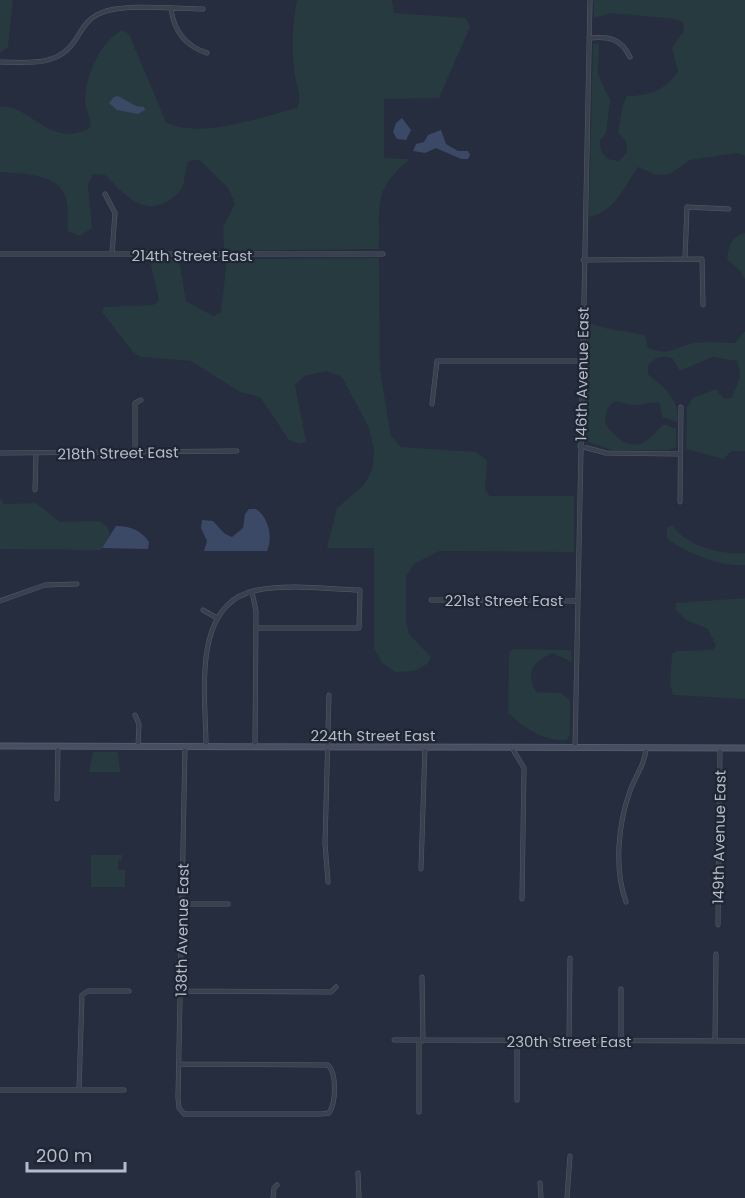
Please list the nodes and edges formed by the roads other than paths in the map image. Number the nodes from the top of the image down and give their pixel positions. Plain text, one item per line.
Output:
1 (590, 0) edge
2 (171, 9) junction
3 (203, 9) dead end
4 (589, 38) junction
5 (207, 53) dead end
6 (630, 57) dead end
7 (0, 62) edge
8 (105, 194) dead end
9 (729, 209) dead end
10 (0, 254) edge
11 (112, 254) junction
12 (383, 254) dead end
13 (685, 258) junction
14 (583, 260) junction
15 (703, 305) dead end
16 (582, 362) junction
17 (141, 400) dead end
18 (432, 404) dead end
19 (681, 407) dead end
20 (580, 447) junction
21 (237, 451) dead end
22 (0, 453) edge
23 (36, 453) junction
24 (135, 453) junction
25 (680, 454) junction
26 (35, 490) dead end
27 (680, 502) dead end
28 (77, 584) dead end
29 (252, 592) junction
30 (431, 600) dead end
31 (0, 601) edge
32 (577, 601) junction
33 (203, 610) dead end
34 (217, 618) junction
35 (256, 628) junction
36 (329, 695) dead end
37 (135, 715) dead end
38 (0, 746) edge
39 (58, 746) junction
40 (138, 746) junction
41 (185, 746) junction
42 (206, 746) junction
43 (255, 746) junction
44 (329, 747) junction
45 (425, 747) junction
46 (512, 748) junction
47 (575, 748) junction
48 (646, 748) junction
49 (745, 748) edge
50 (720, 749) junction
51 (57, 799) dead end
52 (421, 869) dead end
53 (328, 882) dead end
54 (522, 899) dead end
55 (626, 902) dead end
56 (183, 904) junction
57 (228, 904) dead end
58 (718, 925) dead end
59 (716, 954) dead end
60 (570, 958) dead end
61 (422, 976) dead end
62 (336, 987) dead end
63 (621, 989) dead end
64 (129, 991) dead end
65 (181, 991) junction
66 (394, 1040) dead end
67 (421, 1041) junction
68 (715, 1041) junction
69 (745, 1041) edge
70 (517, 1042) junction
71 (569, 1042) junction
72 (621, 1042) junction
73 (179, 1064) junction
74 (0, 1090) edge
75 (79, 1090) junction
76 (124, 1090) dead end
77 (517, 1100) dead end
78 (419, 1112) dead end
79 (570, 1156) dead end
80 (358, 1173) dead end
81 (540, 1183) dead end
82 (278, 1185) dead end
83 (273, 1198) edge
84 (359, 1198) edge
85 (542, 1198) edge
86 (567, 1198) edge

1 - 4 street, 146th Avenue East
2 - 3 street
2 - 5 street
2 - 7 street
4 - 6 street
4 - 14 street, 146th Avenue East
8 - 11 street
9 - 13 street
10 - 11 street, 214th Street East
11 - 12 street, 214th Street East
13 - 14 street
13 - 15 street
14 - 16 street, 146th Avenue East
16 - 18 street
16 - 20 street, 146th Avenue East
17 - 24 street
19 - 25 street
20 - 25 street
20 - 32 street, 146th Avenue East
21 - 24 street, 218th Street East
22 - 23 street, 218th Street East
23 - 24 street, 218th Street East
23 - 26 street
25 - 27 street
28 - 31 street
29 - 34 street
29 - 35 street
29 - 35 street
30 - 32 street, 221st Street East
32 - 47 street, 146th Avenue East
33 - 34 street
34 - 42 street
35 - 43 street
36 - 44 street
37 - 40 street
38 - 39 street, 224th Street East
39 - 40 street, 224th Street East
39 - 51 street
40 - 41 street, 224th Street East
41 - 42 street, 224th Street East
41 - 56 street, 138th Avenue East
42 - 43 street, 224th Street East
43 - 44 street, 224th Street East
44 - 45 street, 224th Street East
44 - 53 street
45 - 46 street, 224th Street East
45 - 52 street
46 - 47 street, 224th Street East
46 - 54 street
47 - 48 street, 224th Street East
48 - 50 street, 224th Street East
48 - 55 street
49 - 50 street, 224th Street East
50 - 58 street, 149th Avenue East
56 - 57 street
56 - 65 street, 138th Avenue East
59 - 68 street
60 - 71 street
61 - 67 street
62 - 65 street
63 - 72 street
64 - 75 street
65 - 73 street, 138th Avenue East
66 - 67 street, 230th Street East
67 - 70 street, 230th Street East
67 - 78 street
68 - 69 street, 230th Street East
68 - 72 street, 230th Street East
70 - 71 street, 230th Street East
70 - 77 street
71 - 72 street, 230th Street East
73 - 73 street, 138th Avenue East
74 - 75 street
75 - 76 street
79 - 86 street
80 - 84 street
81 - 85 street
82 - 83 street

